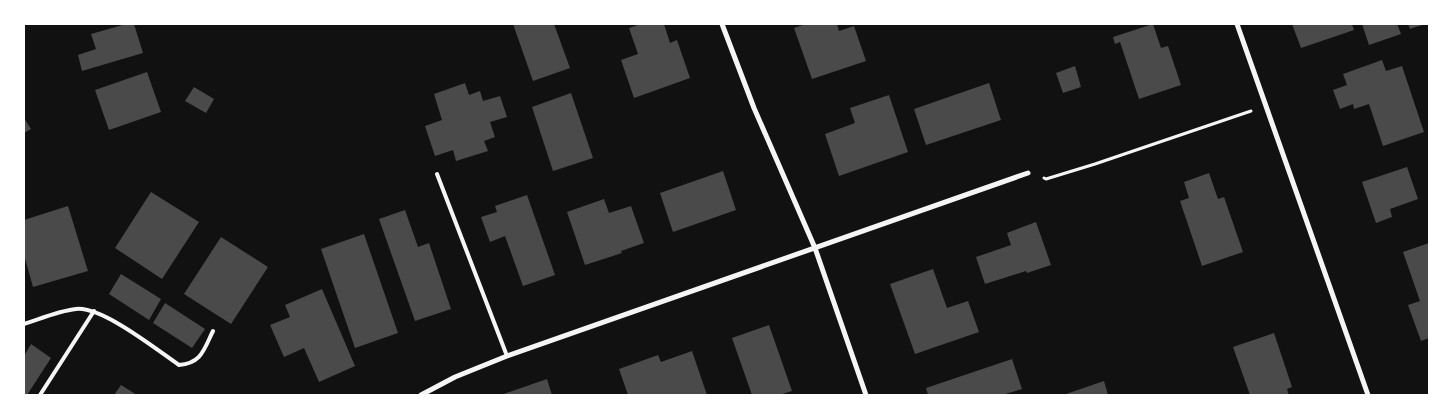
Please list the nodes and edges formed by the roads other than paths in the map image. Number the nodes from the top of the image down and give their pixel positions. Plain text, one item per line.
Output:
1 (722, 24) edge
2 (1237, 24) edge
3 (1028, 173) road end
4 (438, 174) dead end
5 (815, 248) junction
6 (94, 312) junction
7 (24, 324) edge
8 (213, 330) dead end
9 (507, 356) junction
10 (432, 389) junction
11 (40, 395) edge
12 (421, 395) edge
13 (435, 395) edge
14 (866, 395) edge
15 (1368, 395) edge

1 - 5 street
2 - 15 street
3 - 5 street
4 - 9 lane
5 - 9 street
5 - 14 street
6 - 7 lane
6 - 8 lane
6 - 11 lane
9 - 10 street
10 - 12 street
10 - 13 street

